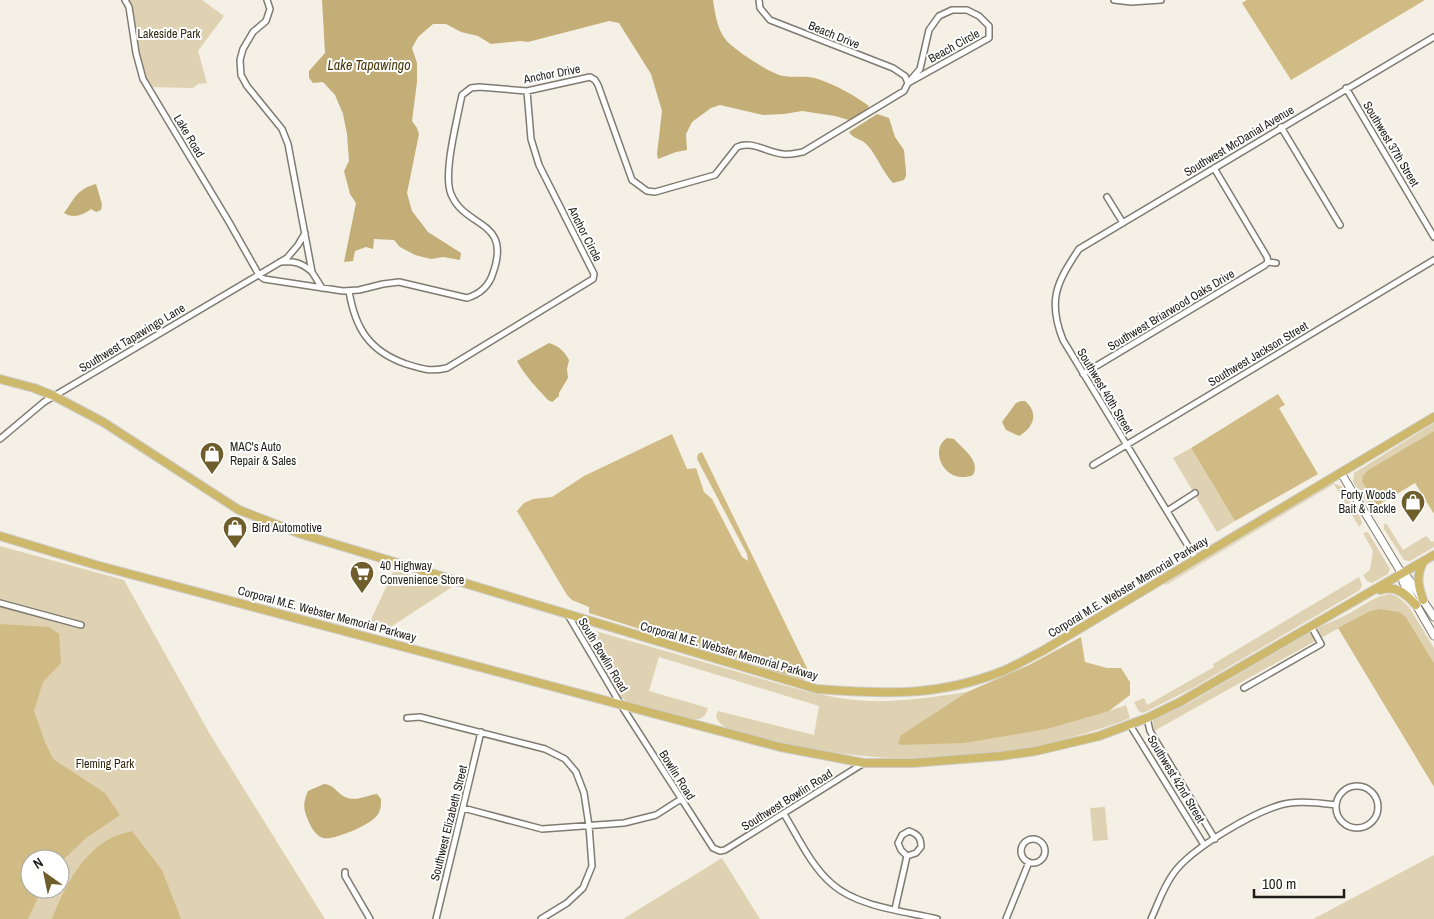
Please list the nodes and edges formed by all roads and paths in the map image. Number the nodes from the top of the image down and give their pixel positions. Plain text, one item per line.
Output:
1 (125, 0) edge
2 (266, 0) edge
3 (759, 0) edge
4 (1114, 0) edge
5 (1161, 0) edge
6 (1434, 37) edge
7 (908, 83) junction
8 (1346, 88) junction
9 (527, 91) junction
10 (1281, 128) junction
11 (1214, 168) junction
12 (1107, 197) dead end
13 (1123, 222) junction
14 (1340, 225) dead end
15 (305, 233) junction
16 (1434, 237) edge
17 (1434, 260) edge
18 (280, 262) junction
19 (1268, 262) junction
20 (1276, 263) dead end
21 (312, 272) junction
22 (1063, 273) joint
23 (258, 274) junction
24 (322, 288) junction
25 (349, 291) junction
26 (1083, 374) junction
27 (0, 379) edge
28 (54, 396) junction
29 (1434, 417) edge
30 (0, 439) edge
31 (1126, 445) junction
32 (1093, 465) dead end
33 (1341, 473) junction
34 (1195, 493) dead end
35 (1167, 511) junction
36 (0, 536) edge
37 (1434, 555) edge
38 (1196, 559) junction
39 (1423, 562) junction
40 (1402, 574) junction
41 (1370, 592) junction
42 (1423, 600) junction
43 (0, 603) edge
44 (1416, 605) junction
45 (568, 615) junction
46 (1434, 617) edge
47 (81, 625) dead end
48 (1311, 626) junction
49 (1434, 636) edge
50 (1244, 688) dead end
51 (622, 705) junction
52 (407, 718) dead end
53 (1147, 718) junction
54 (1130, 725) junction
55 (482, 732) junction
56 (864, 763) junction
57 (1180, 782) junction
58 (1170, 788) junction
59 (681, 799) junction
60 (1336, 805) junction
61 (463, 808) junction
62 (784, 814) junction
63 (589, 826) junction
64 (1215, 839) junction
65 (1204, 845) junction
66 (720, 851) joint
67 (907, 856) junction
68 (1028, 862) junction
69 (346, 872) dead end
70 (895, 909) junction
71 (370, 919) edge
72 (436, 919) edge
73 (541, 919) edge
74 (937, 919) edge
75 (1006, 919) edge
76 (1151, 919) edge

1 - 23 street, Lake Road
2 - 15 street
3 - 7 street, Beach Drive
4 - 5 street
6 - 8 street, Southwest McDanial Avenue
7 - 7 street, Beach Circle
7 - 9 street, Anchor Drive
8 - 10 street, Southwest McDanial Avenue
8 - 16 street, Southwest 37th Street
9 - 25 street, Anchor Drive
9 - 25 street, Anchor Circle
10 - 11 street, Southwest McDanial Avenue
10 - 14 street
11 - 13 street, Southwest McDanial Avenue
11 - 19 street
12 - 13 street
13 - 22 street, Southwest McDanial Avenue
15 - 18 street
15 - 21 street
17 - 31 street, Southwest Jackson Street
18 - 21 street
18 - 23 street, Southwest Tapawingo Lane
19 - 20 street
19 - 26 street, Southwest Briarwood Oaks Drive
21 - 24 street
22 - 26 street, Southwest 40th Street
23 - 24 street, Anchor Drive
23 - 28 street, Southwest Tapawingo Lane
24 - 25 street, Anchor Drive
26 - 31 street, Southwest 40th Street
27 - 28 main road, Corporal M.E. Webster Memorial Parkway
28 - 30 street, Southwest Tapawingo Lane
28 - 45 main road, Corporal M.E. Webster Memorial Parkway
29 - 33 main road, Corporal M.E. Webster Memorial Parkway
31 - 32 street, Southwest Jackson Street
31 - 35 street, Southwest 40th Street
33 - 38 main road, Corporal M.E. Webster Memorial Parkway
33 - 40 main road
34 - 35 street
35 - 38 street, Southwest 40th Street
36 - 51 main road, Corporal M.E. Webster Memorial Parkway
37 - 39 main road, Corporal M.E. Webster Memorial Parkway
38 - 45 main road, Corporal M.E. Webster Memorial Parkway
39 - 40 main road, Corporal M.E. Webster Memorial Parkway
39 - 42 main road
40 - 41 main road, Corporal M.E. Webster Memorial Parkway
40 - 42 main road
40 - 44 main road
41 - 44 main road
41 - 48 main road, Corporal M.E. Webster Memorial Parkway
42 - 46 main road
43 - 47 street
44 - 49 main road
45 - 51 street, South Bowlin Road
48 - 50 street
48 - 53 main road, Corporal M.E. Webster Memorial Parkway
51 - 56 main road, Corporal M.E. Webster Memorial Parkway
51 - 59 street, Bowlin Road
52 - 55 street
53 - 54 main road, Corporal M.E. Webster Memorial Parkway
53 - 57 street, Southwest 42nd Street
54 - 56 main road, Corporal M.E. Webster Memorial Parkway
54 - 58 street, Southwest 42nd Street
55 - 61 street, Southwest Elizabeth Street
55 - 63 street
56 - 62 street, Southwest Bowlin Road
57 - 58 street
57 - 64 street, Southwest 42nd Street
58 - 65 street, Southwest 42nd Street
59 - 63 street
59 - 66 street, Bowlin Road
60 - 60 street
60 - 64 street
61 - 63 street
61 - 72 street, Southwest Elizabeth Street
62 - 66 street, Southwest Bowlin Road
62 - 70 street
63 - 73 street
64 - 65 street
65 - 76 street
67 - 67 street
67 - 70 street
68 - 68 street
68 - 75 street
69 - 71 street
70 - 74 street

